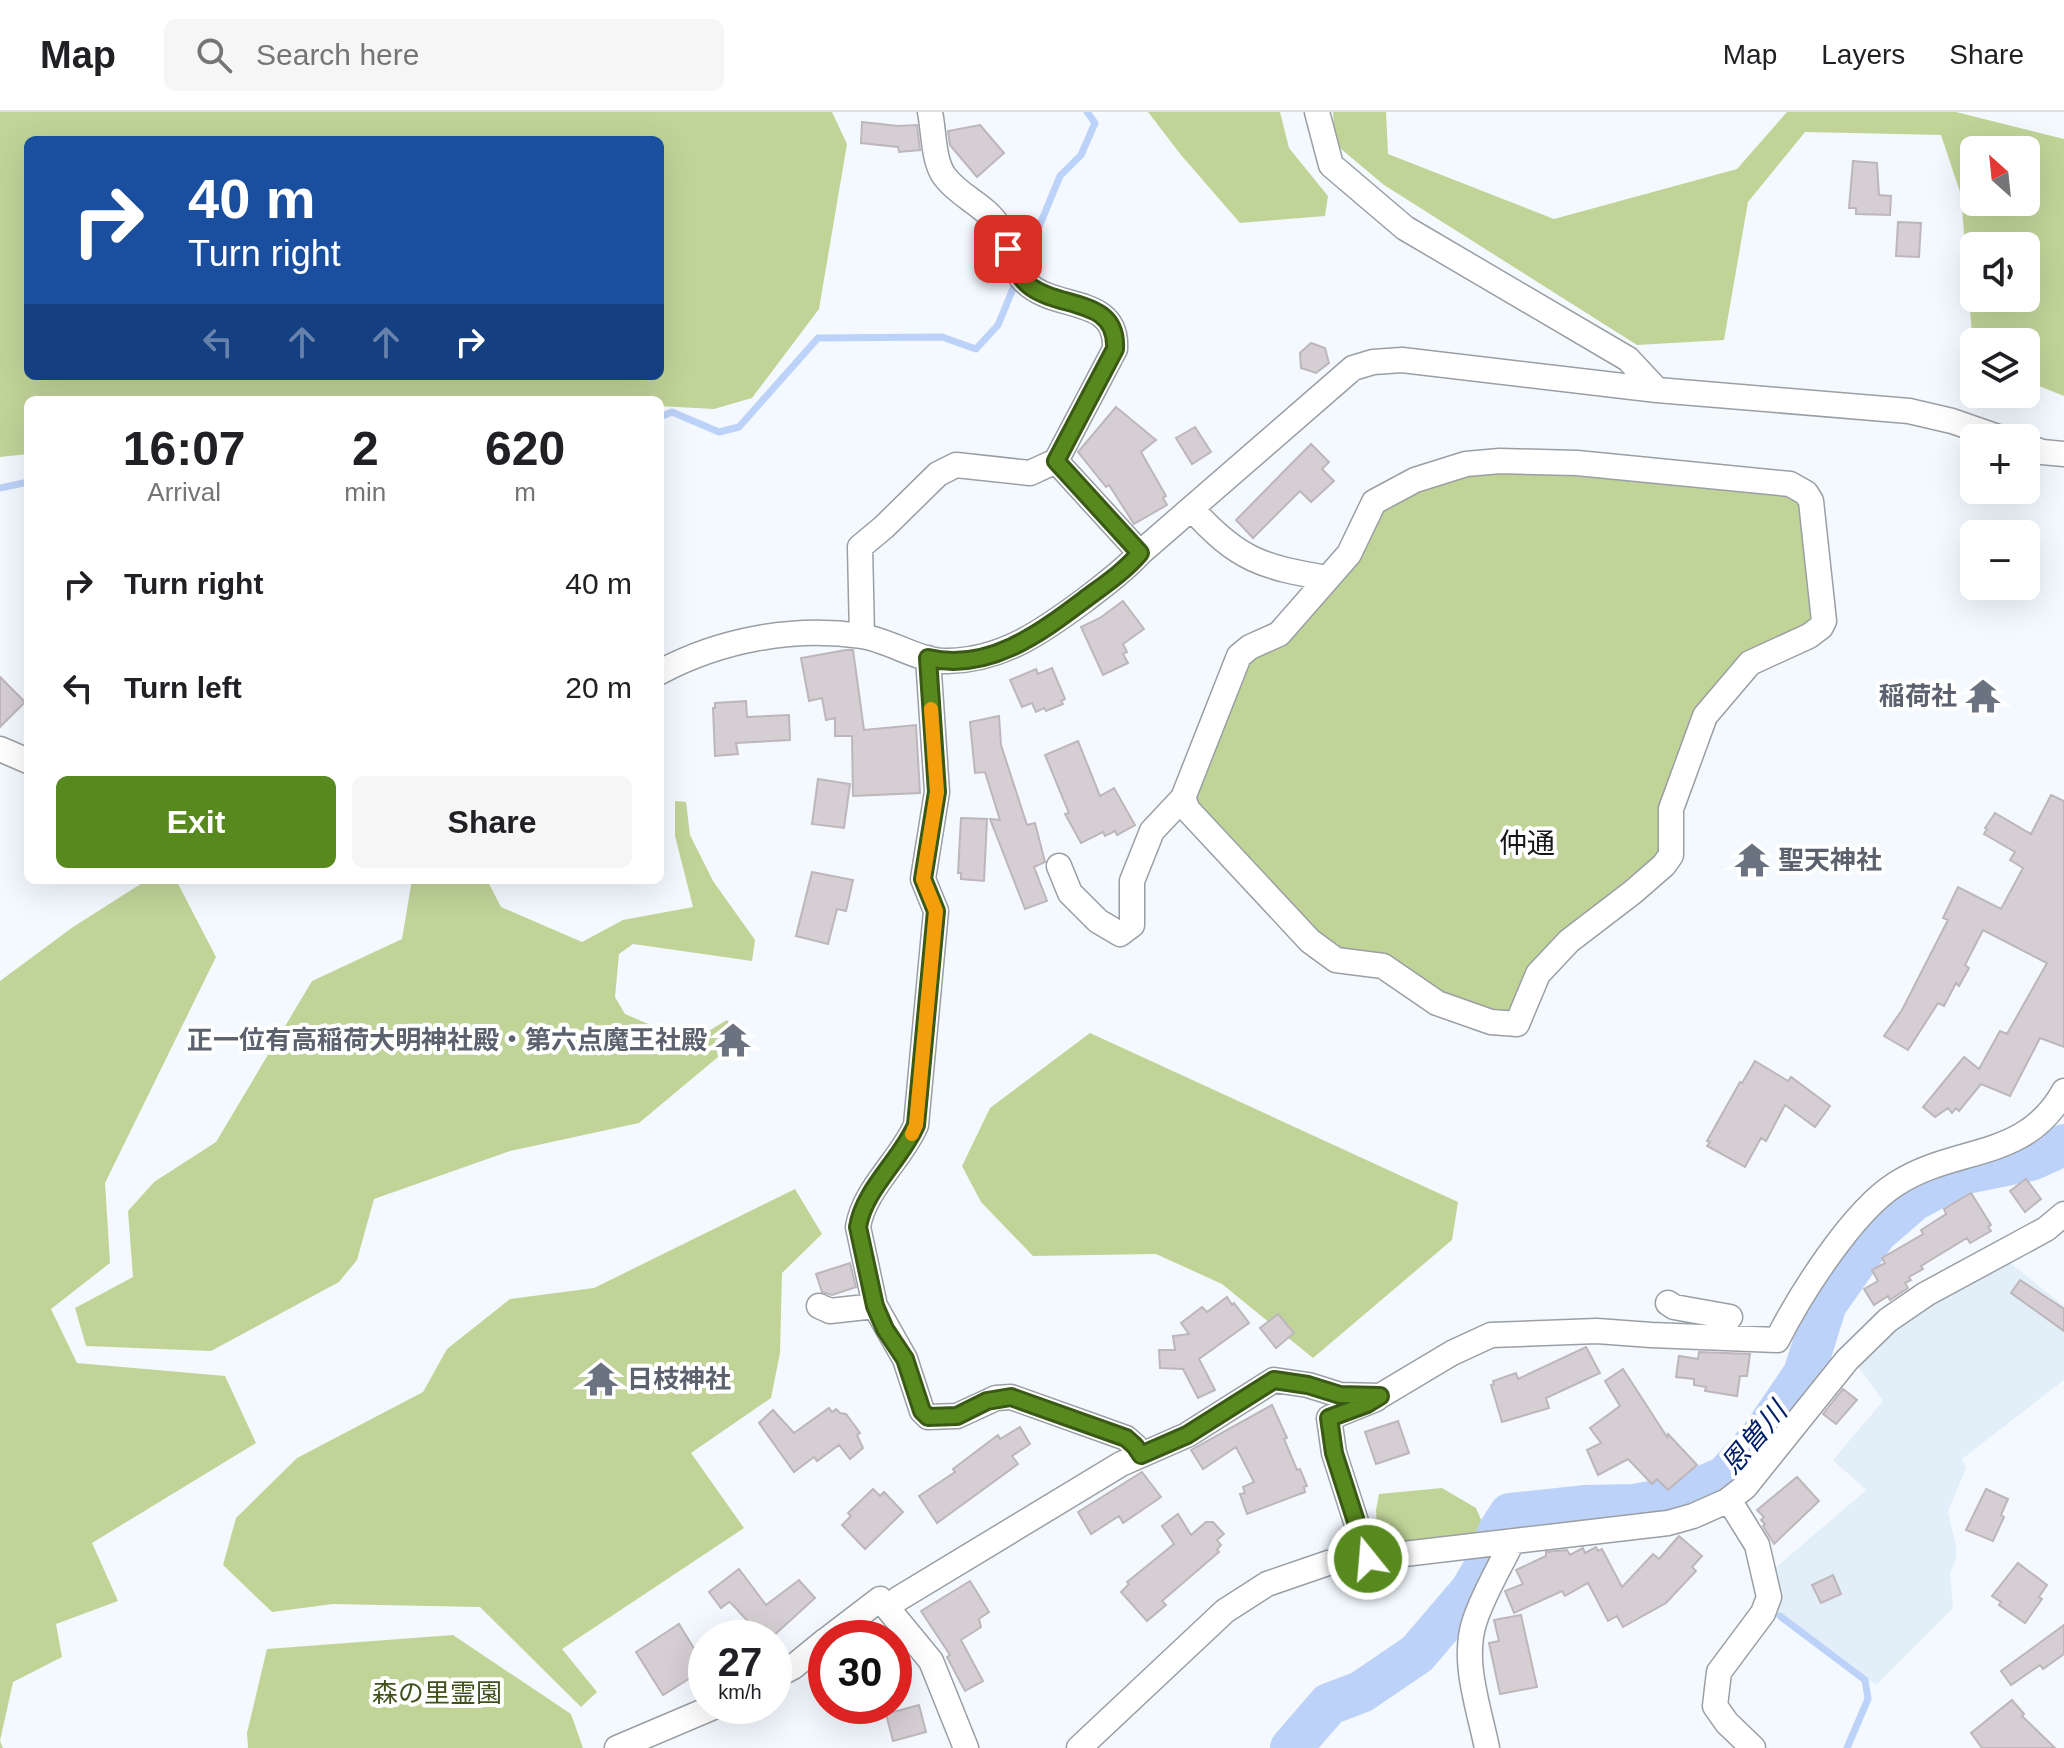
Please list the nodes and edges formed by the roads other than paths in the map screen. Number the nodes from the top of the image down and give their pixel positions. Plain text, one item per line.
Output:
1 (930, 112) edge
2 (1317, 112) edge
3 (1657, 390) junction
4 (1961, 424) edge
5 (2040, 451) edge
6 (2064, 454) edge
7 (1056, 461) junction
8 (1192, 509) junction
9 (1140, 553) junction
10 (1327, 578) junction
11 (862, 636) junction
12 (928, 658) junction
13 (664, 670) edge
14 (0, 749) edge
15 (24, 759) edge
16 (1183, 798) junction
17 (1059, 866) dead end
18 (2064, 1091) edge
19 (2064, 1214) edge
20 (1668, 1303) dead end
21 (819, 1306) dead end
22 (875, 1306) junction
23 (1730, 1317) dead end
24 (1380, 1396) junction
25 (1141, 1455) junction
26 (1729, 1500) junction
27 (1499, 1543) junction
28 (1368, 1559) junction
29 (889, 1608) junction
30 (852, 1620) edge
31 (808, 1655) edge
32 (792, 1668) edge
33 (688, 1724) edge
34 (667, 1738) edge
35 (617, 1748) edge
36 (966, 1748) edge
37 (1079, 1748) edge
38 (1487, 1748) edge
39 (1753, 1748) edge

1 - 7 street
2 - 3 street
3 - 4 street
3 - 8 street
5 - 6 street
7 - 9 street
7 - 11 street
8 - 9 street
8 - 10 street
9 - 12 street
10 - 16 street
10 - 16 street
11 - 12 street
11 - 13 street
12 - 22 street
14 - 15 street
16 - 17 street
18 - 24 street
19 - 26 street
20 - 23 street
21 - 22 street
22 - 25 street
24 - 25 street
24 - 28 street
25 - 29 street
26 - 27 street
26 - 39 street
27 - 28 street
27 - 38 street
28 - 37 street
29 - 30 street
29 - 36 street
31 - 32 street
33 - 34 street
34 - 35 street

